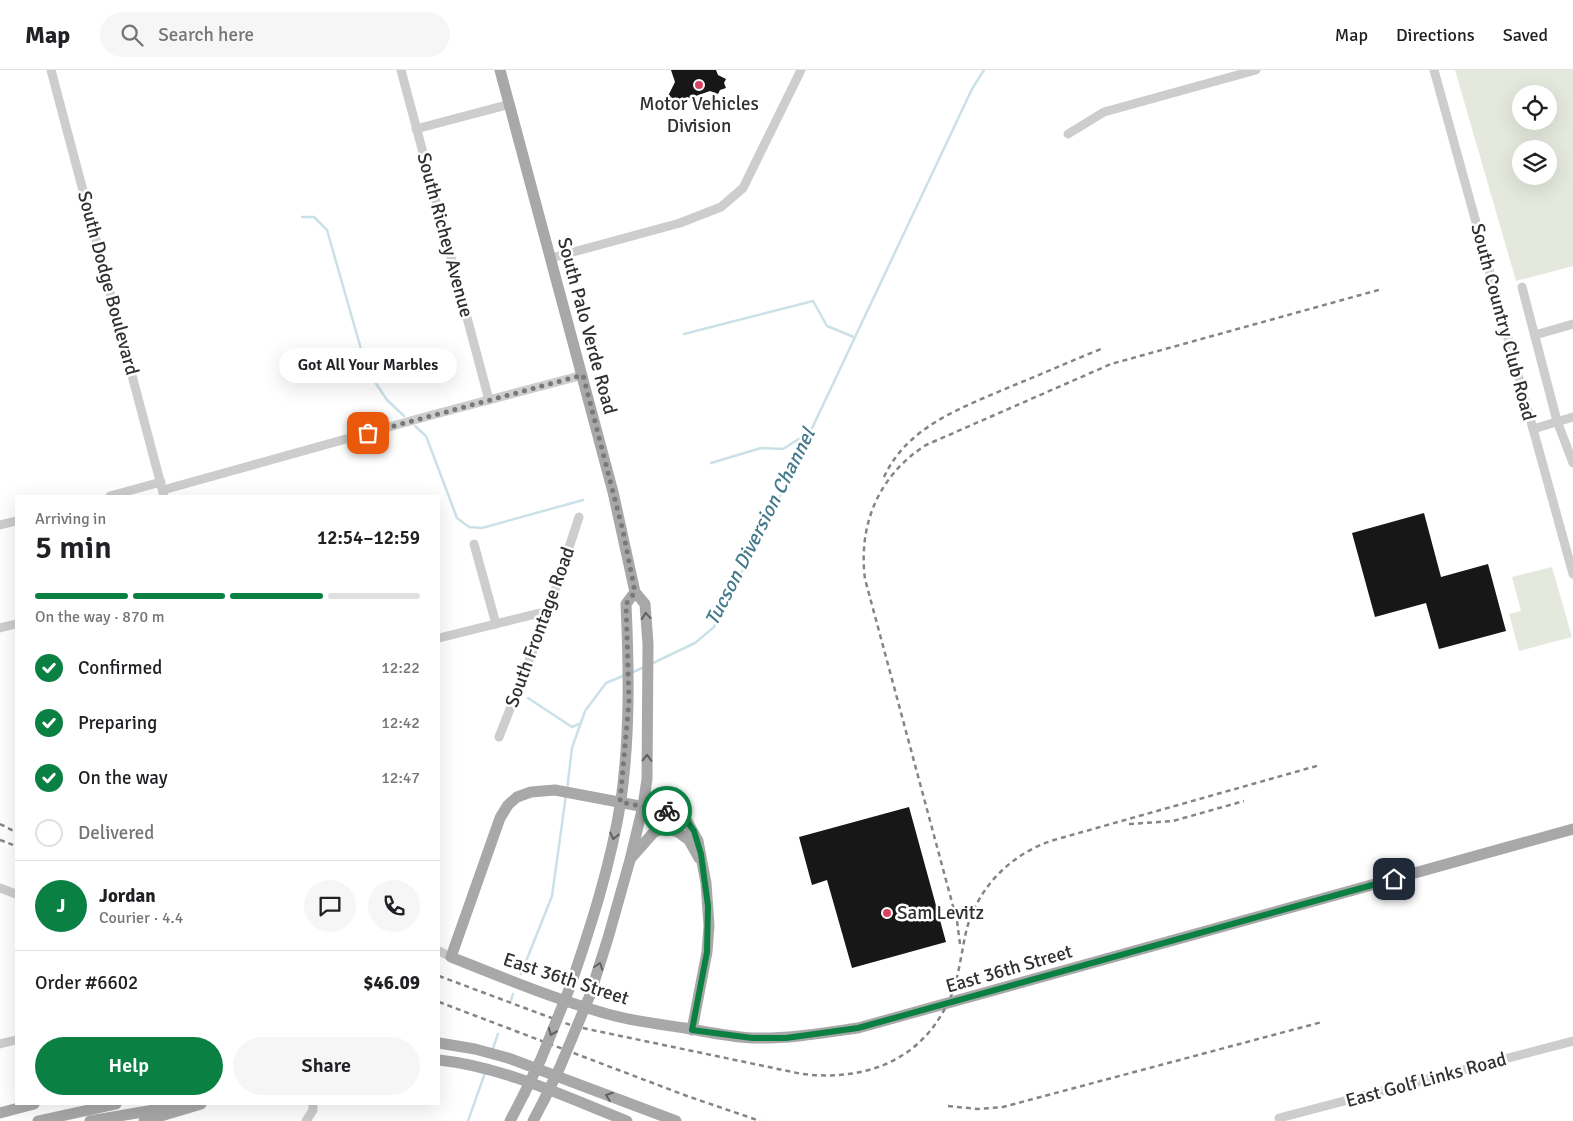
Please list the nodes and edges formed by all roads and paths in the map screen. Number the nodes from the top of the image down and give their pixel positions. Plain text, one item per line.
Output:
1 (51, 70) edge
2 (400, 70) edge
3 (500, 70) edge
4 (801, 70) edge
5 (1256, 70) edge
6 (1434, 70) edge
7 (510, 104) junction
8 (416, 129) junction
9 (1068, 134) dead end
10 (551, 258) junction
11 (1522, 287) dead end
12 (1573, 324) edge
13 (1535, 335) junction
14 (583, 375) junction
15 (489, 400) junction
16 (1573, 417) edge
17 (1557, 422) junction
18 (1533, 429) junction
19 (1573, 463) edge
20 (162, 489) edge
21 (117, 495) edge
22 (578, 517) dead end
23 (15, 521) edge
24 (0, 525) edge
25 (474, 544) dead end
26 (1573, 574) edge
27 (635, 592) junction
28 (548, 611) junction
29 (15, 624) edge
30 (496, 624) junction
31 (0, 628) edge
32 (440, 638) edge
33 (500, 737) dead end
34 (620, 802) junction
35 (643, 806) junction
36 (1573, 829) edge
37 (630, 860) junction
38 (701, 862) junction
39 (0, 888) edge
40 (15, 894) edge
41 (440, 951) edge
42 (451, 956) junction
43 (692, 1030) junction
44 (15, 1040) edge
45 (1573, 1040) edge
46 (0, 1044) edge
47 (440, 1044) edge
48 (440, 1060) edge
49 (30, 1105) edge
50 (111, 1105) edge
51 (183, 1105) edge
52 (198, 1105) edge
53 (313, 1105) edge
54 (0, 1112) edge
55 (653, 1117) edge
56 (1279, 1118) dead end
57 (38, 1121) edge
58 (90, 1121) edge
59 (144, 1121) edge
60 (306, 1121) edge
61 (510, 1121) edge
62 (532, 1121) edge
63 (627, 1121) edge
64 (676, 1121) edge

1 - 20 street, South Dodge Boulevard
2 - 8 street, South Richey Avenue
3 - 7 main road, South Palo Verde Road
4 - 10 street
5 - 9 street
6 - 18 street, South Country Club Road
7 - 8 street
7 - 10 main road, South Palo Verde Road
8 - 15 street, South Richey Avenue
10 - 14 main road, South Palo Verde Road
11 - 13 street, South Country Club Road
12 - 13 street
13 - 17 street, South Country Club Road
14 - 15 street
14 - 27 main road, South Palo Verde Road
15 - 20 street
16 - 17 street
17 - 18 street
17 - 19 street, South Country Club Road
18 - 26 street, South Country Club Road
20 - 21 street
22 - 28 street, South Frontage Road
23 - 24 street
25 - 30 street
27 - 34 main road
35 -> 27 main road, South Palo Verde Road
28 - 30 street
28 - 33 street, South Frontage Road
29 - 31 street
30 - 32 street
34 - 35 main road
34 - 42 main road
34 -> 61 main road, bridge
35 - 37 main road, South Palo Verde Road
35 - 38 main road
36 - 43 main road, East 36th Street
37 - 38 main road
62 -> 37 main road, South Palo Verde Road, bridge
38 - 43 main road
39 - 40 street
41 - 42 street
42 - 43 main road, East 36th Street
44 - 46 street
45 - 56 street, East Golf Links Road
55 -> 47 main road
48 - 63 main road
49 - 54 main road
50 - 57 main road
51 - 58 main road
52 - 59 main road
53 - 60 street
55 - 64 main road

